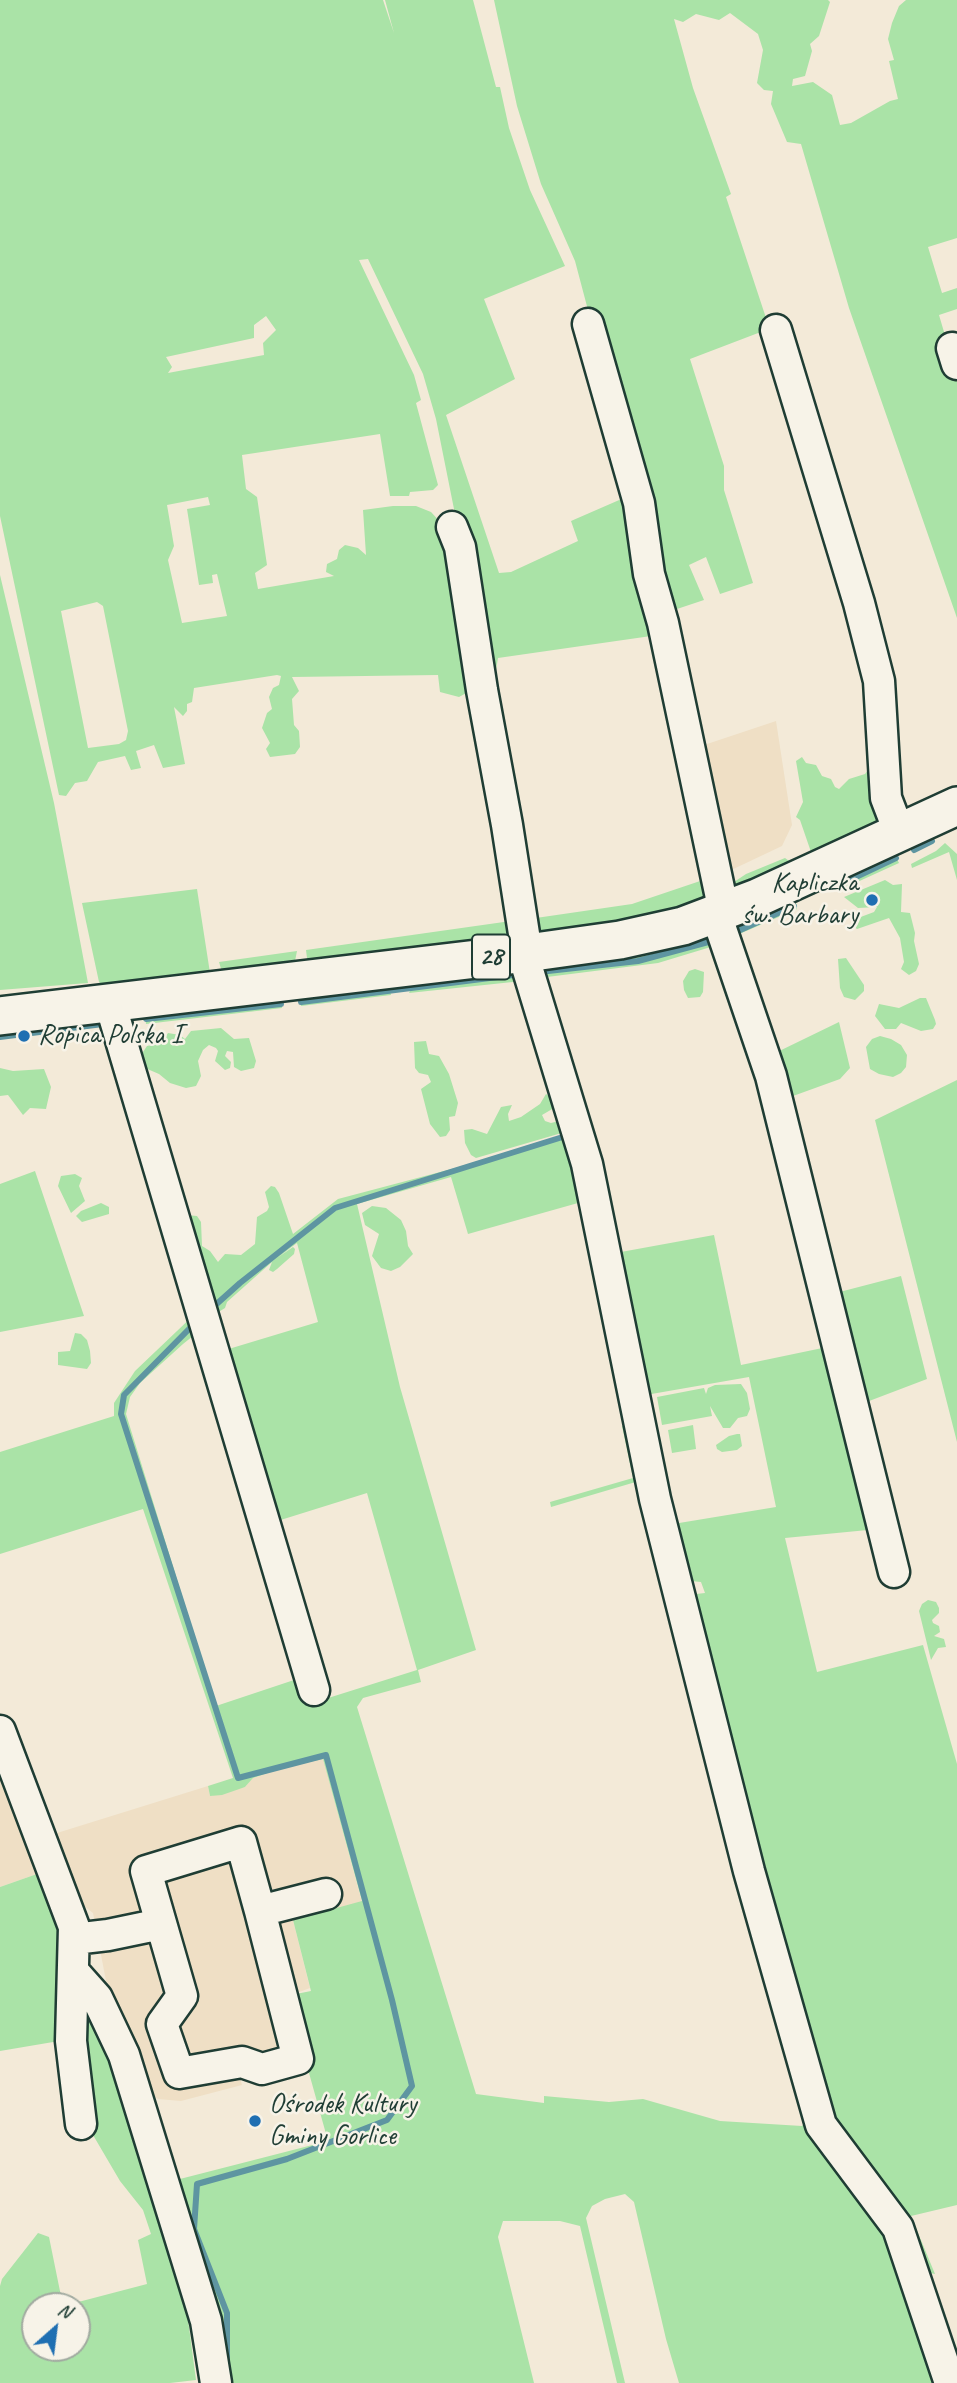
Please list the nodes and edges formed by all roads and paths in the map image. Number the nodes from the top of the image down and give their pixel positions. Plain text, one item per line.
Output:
1 (588, 324) dead end
2 (776, 330) dead end
3 (452, 527) dead end
4 (957, 806) edge
5 (900, 832) junction
6 (720, 913) junction
7 (528, 966) junction
8 (110, 1003) junction
9 (0, 1016) edge
10 (894, 1572) dead end
11 (314, 1690) dead end
12 (0, 1731) edge
13 (8, 1777) edge
14 (326, 1894) dead end
15 (260, 1911) junction
16 (161, 1924) junction
17 (74, 1939) junction
18 (73, 1971) junction
19 (80, 2124) dead end
20 (216, 2383) edge
21 (950, 2383) edge

1 - 6 street
2 - 5 street
3 - 7 street
4 - 5 main road, 28
5 - 6 main road, 28
6 - 7 main road, 28
6 - 10 street
7 - 8 main road, 28
7 - 21 street
8 - 9 main road, 28
8 - 11 street
12 - 13 street
13 - 17 street
14 - 15 street
15 - 16 street
15 - 16 street
16 - 17 street
17 - 18 street
18 - 19 street
18 - 20 street

